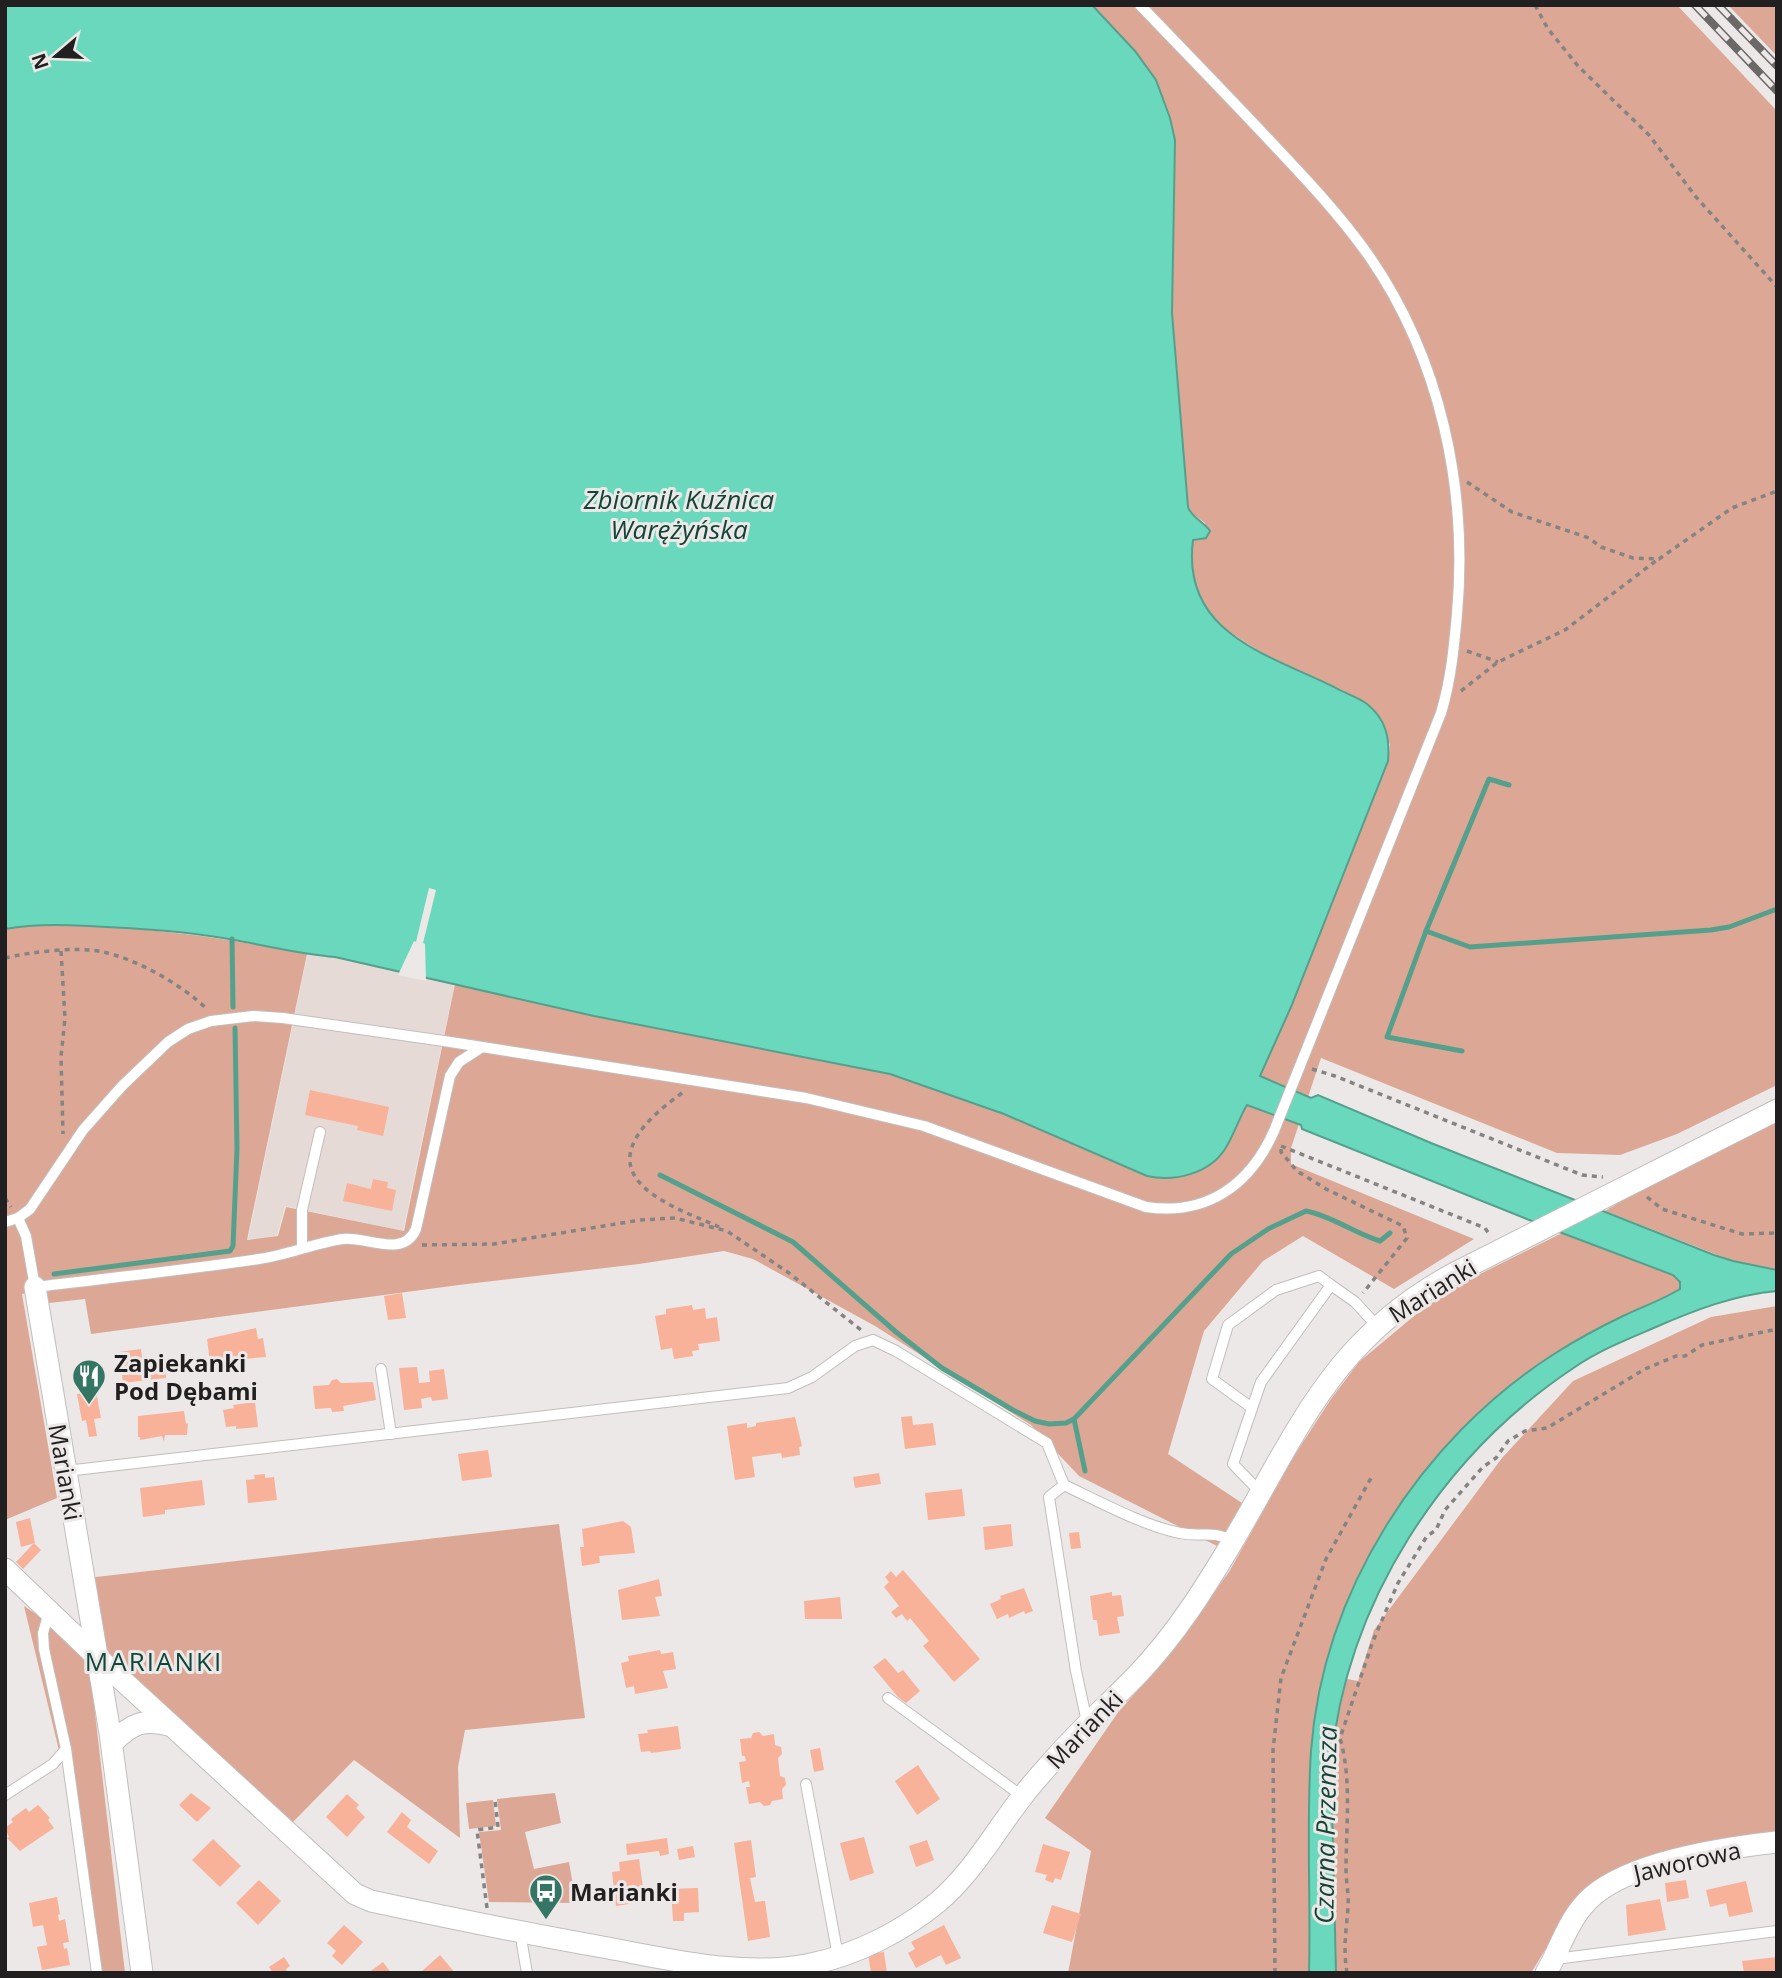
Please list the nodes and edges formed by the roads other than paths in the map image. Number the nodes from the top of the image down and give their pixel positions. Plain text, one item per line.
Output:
1 (1140, 5) edge
2 (482, 1047) junction
3 (1777, 1110) edge
4 (320, 1132) dead end
5 (18, 1218) junction
6 (5, 1222) edge
7 (302, 1247) junction
8 (1331, 1285) junction
9 (35, 1287) junction
10 (1377, 1326) junction
11 (381, 1369) dead end
12 (1252, 1408) junction
13 (391, 1434) junction
14 (66, 1471) junction
15 (1064, 1485) junction
16 (1261, 1493) junction
17 (1233, 1541) junction
18 (5, 1569) edge
19 (49, 1612) junction
20 (97, 1657) junction
21 (888, 1698) dead end
22 (1087, 1722) junction
23 (172, 1726) junction
24 (112, 1743) junction
25 (66, 1749) junction
26 (806, 1784) dead end
27 (5, 1795) edge
28 (1023, 1796) junction
29 (1777, 1842) edge
30 (1777, 1931) edge
31 (524, 1933) junction
32 (838, 1956) junction
33 (1550, 1966) edge
34 (788, 1970) edge
35 (97, 1973) edge
36 (142, 1973) edge
37 (527, 1973) edge

1 - 2 lane
2 - 5 lane
2 - 7 lane
3 - 10 street, Marianki
4 - 7 lane
5 - 6 lane
5 - 9 lane
7 - 9 lane
8 - 10 lane
8 - 12 lane
8 - 12 lane
9 - 14 street, Marianki
10 - 16 street, Marianki
11 - 13 lane
12 - 16 lane
13 - 14 lane
13 - 15 lane
14 - 20 street, Marianki
15 - 17 lane
15 - 22 lane
16 - 17 street, Marianki
17 - 22 street, Marianki
18 - 19 street, Marianki
19 - 20 street, Marianki
19 - 25 lane
20 - 23 street, Marianki
20 - 24 street, Marianki
21 - 28 lane
22 - 28 street, Marianki
23 - 24 street
23 - 31 street, Marianki
24 - 36 street, Marianki
25 - 27 lane
25 - 35 lane
26 - 32 lane
28 - 32 street, Marianki
29 - 33 street, Jaworowa
30 - 33 lane, Jaworowa
31 - 34 street, Marianki
31 - 37 lane
32 - 34 street, Marianki

